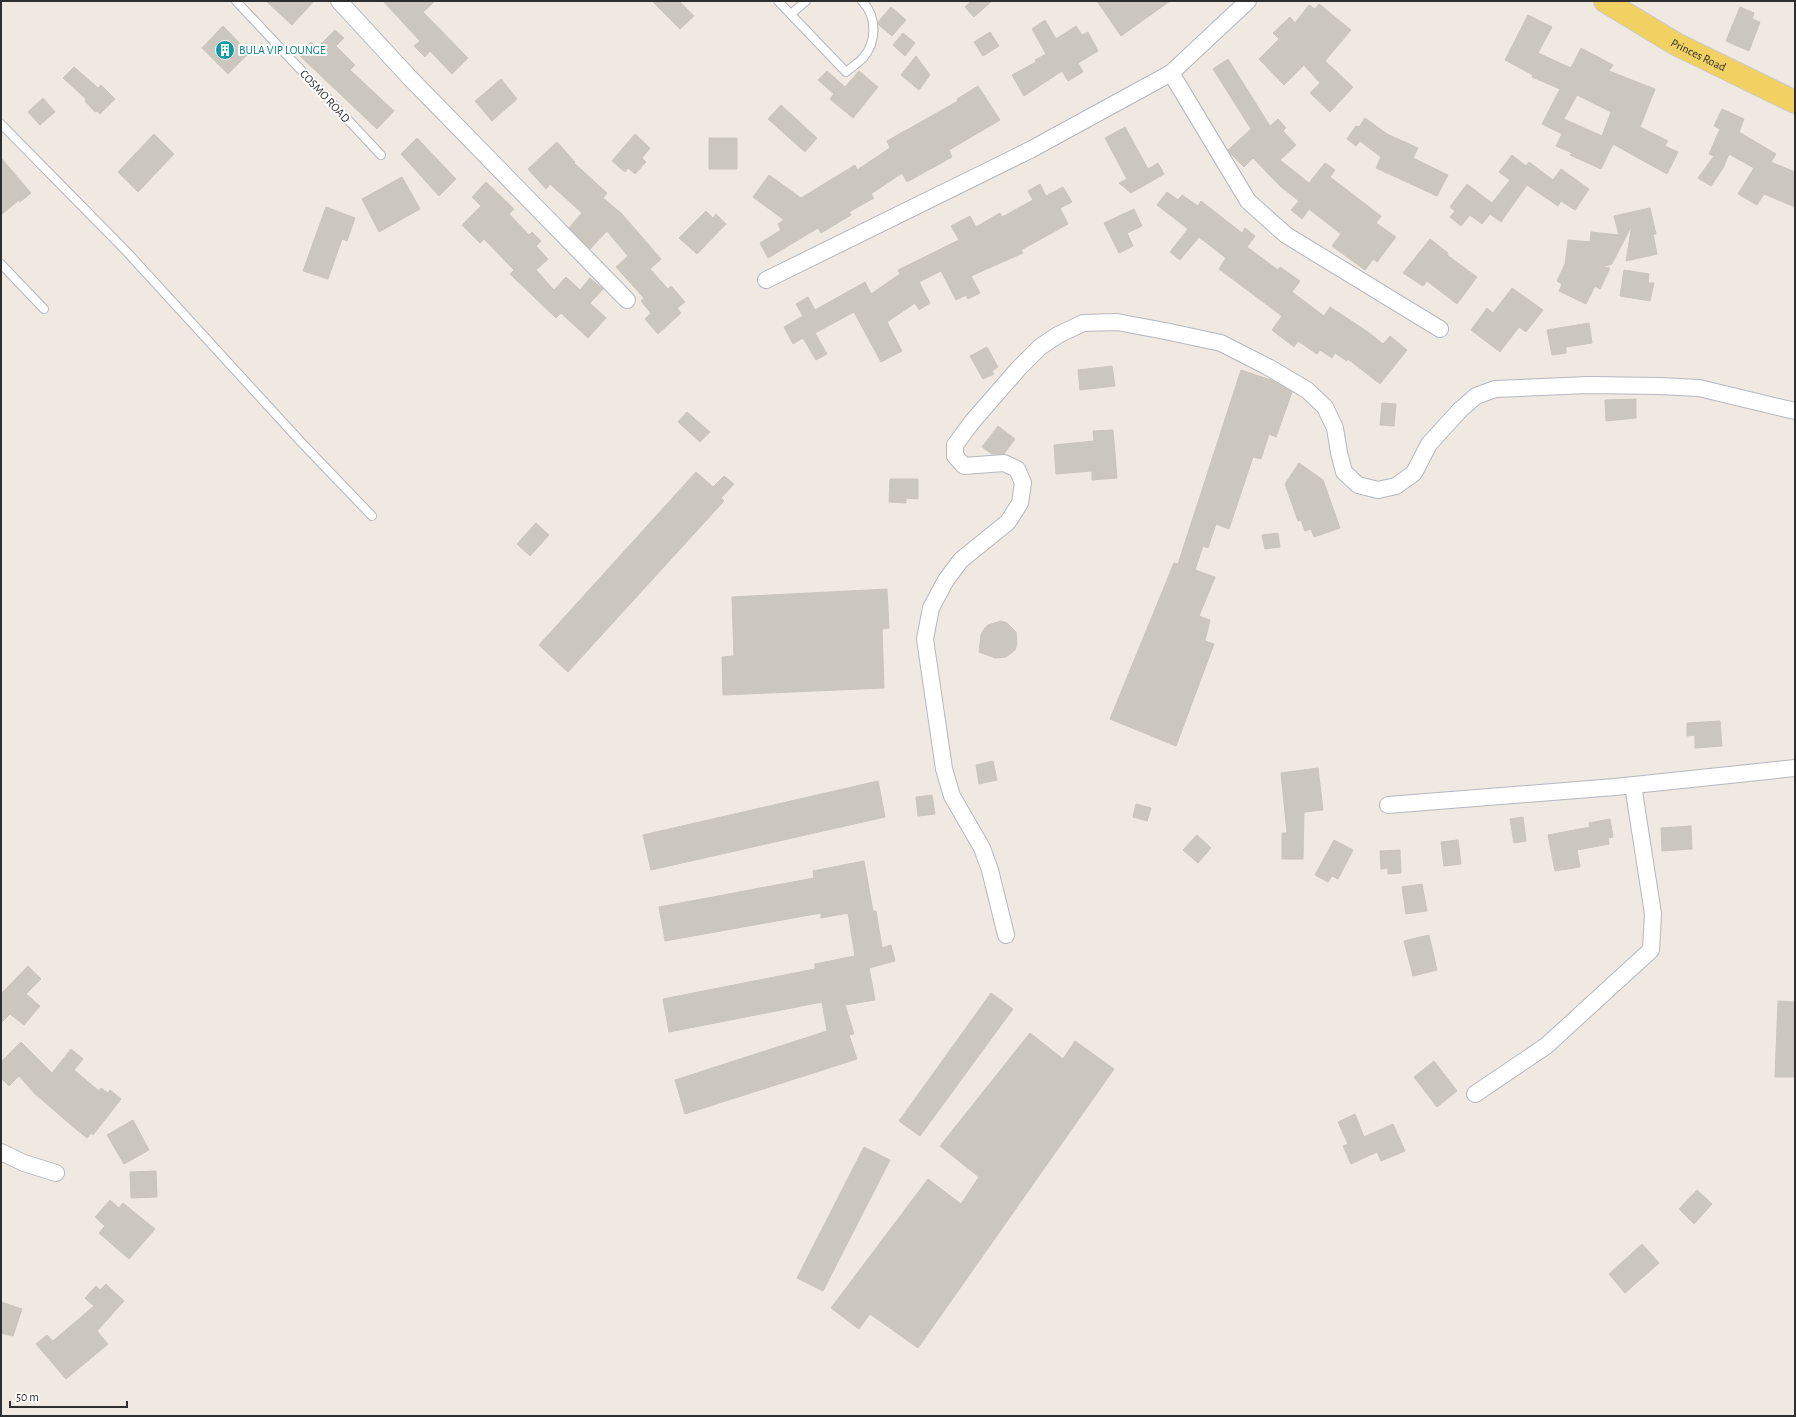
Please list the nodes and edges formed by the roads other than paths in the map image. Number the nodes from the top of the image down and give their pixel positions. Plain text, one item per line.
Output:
1 (236, 1) edge
2 (339, 1) edge
3 (778, 1) edge
4 (806, 1) edge
5 (862, 1) edge
6 (1248, 1) edge
7 (1605, 1) edge
8 (791, 14) junction
9 (1171, 73) junction
10 (1795, 102) edge
11 (1, 124) edge
12 (380, 155) dead end
13 (1, 264) edge
14 (766, 280) dead end
15 (627, 300) dead end
16 (44, 309) dead end
17 (1440, 329) dead end
18 (1795, 411) edge
19 (372, 516) dead end
20 (1795, 768) edge
21 (1633, 785) junction
22 (1388, 806) dead end
23 (1006, 935) dead end
24 (1474, 1094) dead end
25 (1, 1152) edge
26 (56, 1173) dead end

1 - 12 lane, COSMO ROAD
2 - 15 street
3 - 8 lane
4 - 8 lane
5 - 8 lane
6 - 9 street
7 - 10 main road, Princes Road
9 - 14 street
9 - 17 street
11 - 19 lane
13 - 16 lane
18 - 23 street
20 - 21 street
21 - 22 street
21 - 24 street
25 - 26 street

